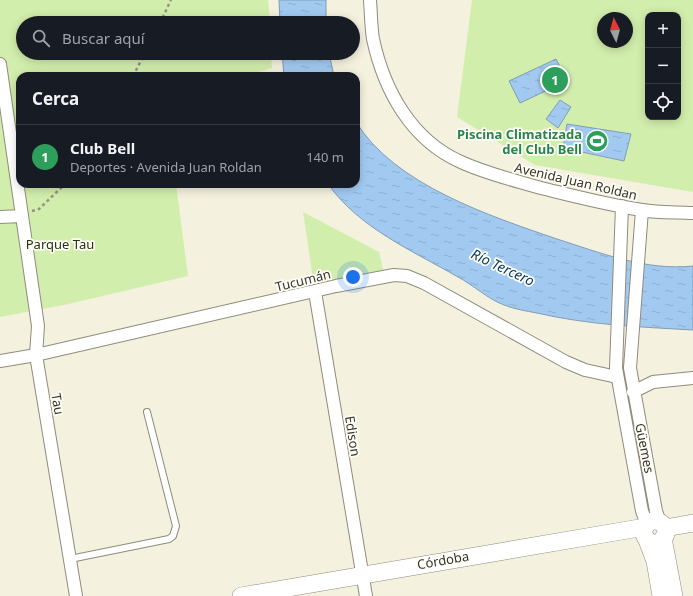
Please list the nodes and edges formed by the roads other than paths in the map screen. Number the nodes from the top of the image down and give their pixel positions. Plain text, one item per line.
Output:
1 (370, 0) edge
2 (0, 64) edge
3 (16, 175) edge
4 (18, 188) edge
5 (622, 206) junction
6 (642, 210) junction
7 (693, 213) edge
8 (22, 216) junction
9 (0, 217) edge
10 (315, 292) junction
11 (36, 355) junction
12 (0, 361) edge
13 (617, 377) junction
14 (693, 378) edge
15 (632, 387) junction
16 (147, 412) dead end
17 (693, 523) edge
18 (653, 531) junction
19 (70, 559) junction
20 (364, 585) edge
21 (76, 596) edge
22 (240, 596) edge
23 (298, 596) edge
24 (661, 596) edge
25 (674, 596) edge

1 - 5 street, Avenida Juan Roldan
2 - 3 street, Tau
4 - 8 street, Tau
5 - 6 street, Avenida Juan Roldan
5 - 13 street, Güemes
6 - 7 street, Avenida Juan Roldan
6 - 15 street, Güemes
8 - 9 street
8 - 11 street, Tau
10 - 11 street, Tucumán
10 - 13 street, Tucumán
10 - 20 street, Edison
11 - 12 street, Tucumán
11 - 19 street, Tau
13 - 18 street, Güemes
14 - 15 street
15 - 18 street, Güemes
16 - 19 lane
17 - 18 street, Córdoba
18 - 20 street, Córdoba
18 - 24 street
18 - 25 street
19 - 21 street, Tau
20 - 22 street, Córdoba
20 - 23 street, Córdoba

